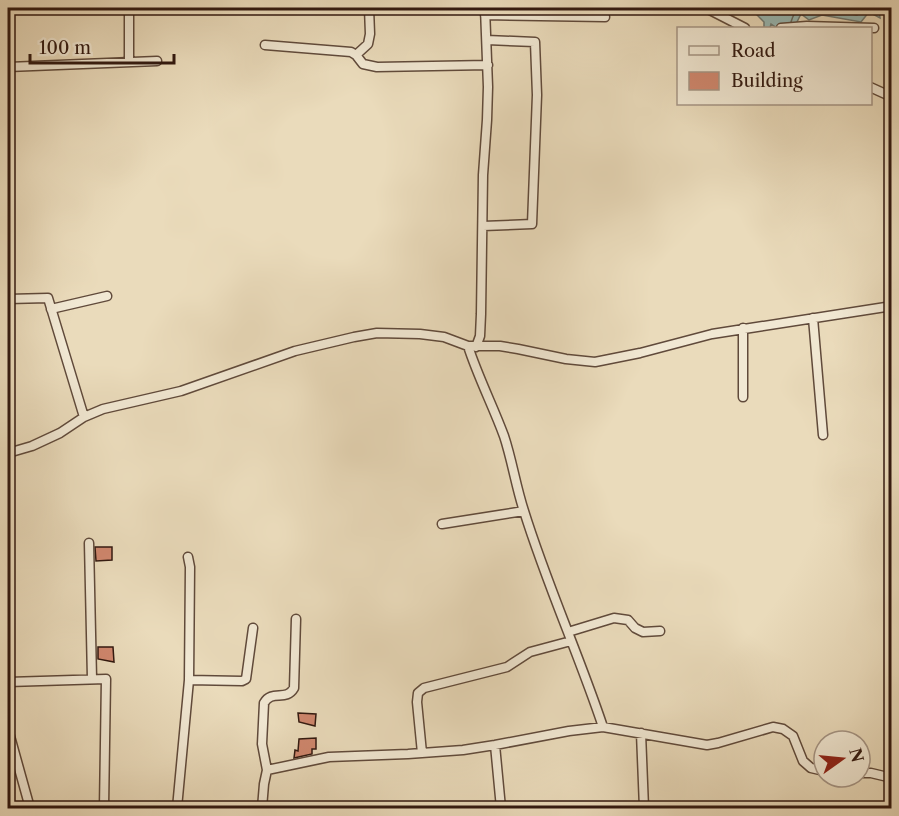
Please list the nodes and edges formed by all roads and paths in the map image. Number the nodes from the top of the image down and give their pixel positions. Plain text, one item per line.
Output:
1 (129, 8) edge
2 (369, 8) edge
3 (706, 8) edge
4 (485, 11) edge
5 (604, 17) dead end
6 (743, 27) edge
7 (794, 27) edge
8 (840, 27) edge
9 (487, 40) junction
10 (265, 45) dead end
11 (356, 55) junction
12 (157, 60) dead end
13 (129, 62) junction
14 (488, 65) junction
15 (8, 67) edge
16 (872, 88) edge
17 (891, 97) edge
18 (483, 226) junction
19 (107, 296) dead end
20 (8, 299) edge
21 (891, 306) edge
22 (51, 309) junction
23 (813, 318) junction
24 (743, 328) junction
25 (472, 347) junction
26 (743, 397) dead end
27 (84, 417) junction
28 (823, 435) dead end
29 (8, 453) edge
30 (524, 511) junction
31 (442, 524) dead end
32 (89, 543) dead end
33 (188, 557) dead end
34 (296, 619) dead end
35 (253, 628) dead end
36 (660, 631) dead end
37 (570, 637) junction
38 (92, 679) junction
39 (189, 680) junction
40 (8, 682) edge
41 (603, 727) junction
42 (8, 729) edge
43 (641, 733) junction
44 (495, 745) junction
45 (422, 753) junction
46 (812, 768) edge
47 (267, 770) junction
48 (872, 773) edge
49 (891, 777) edge
50 (30, 808) edge
51 (104, 808) edge
52 (177, 808) edge
53 (262, 808) edge
54 (501, 808) edge
55 (644, 808) edge

1 - 13 street
2 - 11 street
3 - 6 street
4 - 5 street
4 - 9 street
7 - 8 street
9 - 14 street
9 - 18 street
10 - 11 street
11 - 14 street
12 - 13 street
13 - 15 street
14 - 18 street
16 - 17 street
18 - 25 street
19 - 22 street
20 - 22 street
21 - 23 street
22 - 27 street
23 - 24 street
23 - 28 street
24 - 25 street
24 - 26 street
25 - 27 street
25 - 30 street
27 - 29 street
30 - 31 street
30 - 37 street
32 - 38 street
33 - 39 street
34 - 47 street
35 - 39 street
36 - 37 street
37 - 41 street
37 - 45 street
38 - 40 street
38 - 51 street
39 - 52 street
41 - 43 street
41 - 44 street
42 - 50 street
43 - 46 street
43 - 55 street
44 - 45 street
44 - 54 street
45 - 47 street
47 - 53 street
48 - 49 street

